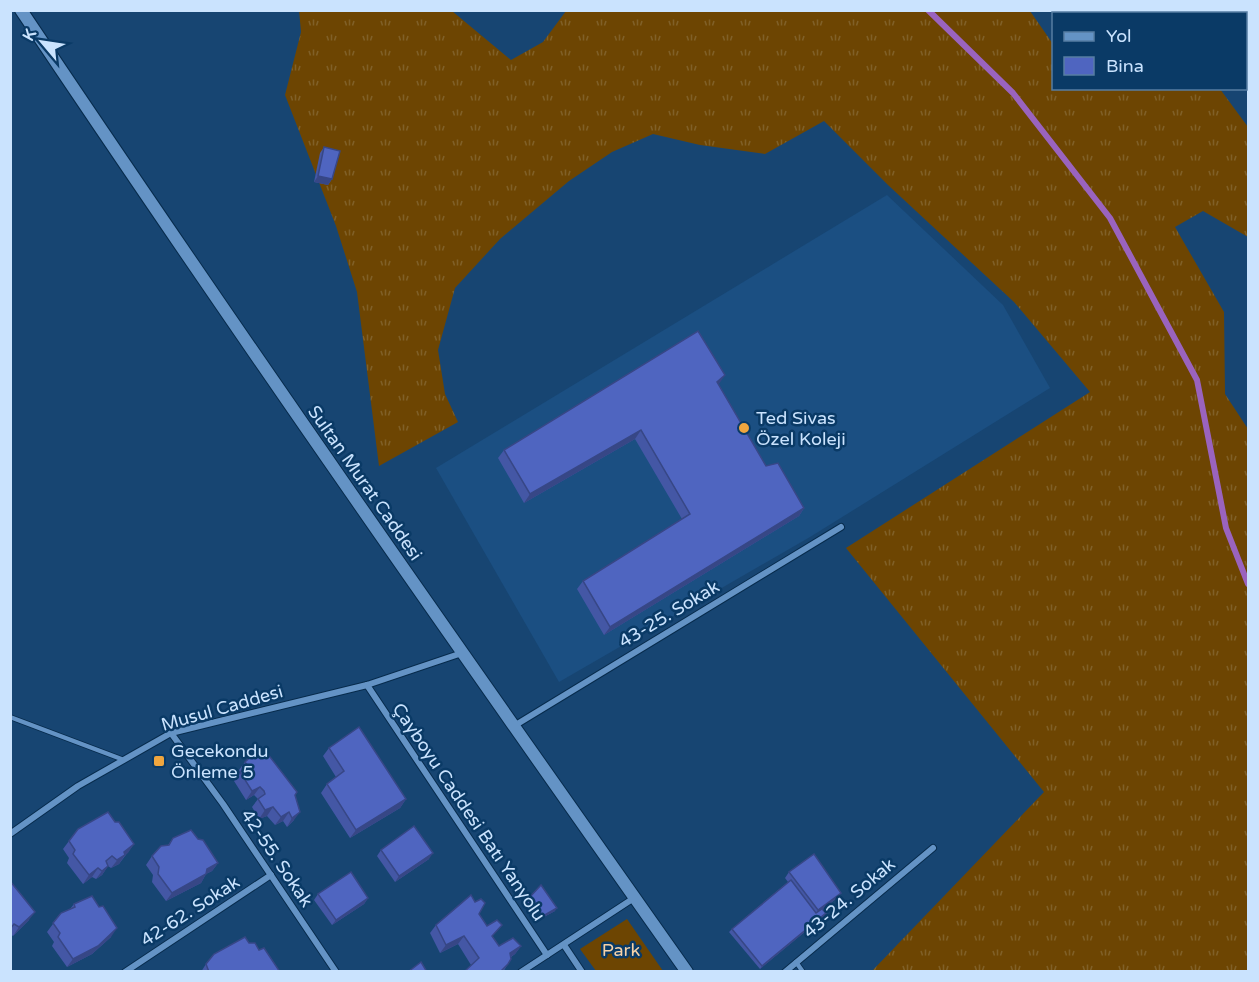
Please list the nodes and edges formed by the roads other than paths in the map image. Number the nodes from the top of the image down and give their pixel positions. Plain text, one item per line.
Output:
1 (21, 10) edge
2 (841, 526) dead end
3 (462, 653) junction
4 (367, 685) junction
5 (10, 717) edge
6 (513, 726) junction
7 (171, 733) junction
8 (124, 760) junction
9 (10, 834) edge
10 (933, 848) dead end
11 (271, 875) junction
12 (634, 898) junction
13 (564, 945) junction
14 (547, 955) junction
15 (796, 962) junction
16 (125, 972) edge
17 (336, 972) edge
18 (520, 972) edge
19 (582, 972) edge
20 (687, 972) edge
21 (785, 972) edge
22 (803, 972) edge

1 - 3 street, Sultan Murat Caddesi
2 - 6 street, 43-25. Sokak
3 - 4 street, Musul Caddesi
3 - 6 street, Sultan Murat Caddesi
4 - 7 street, Musul Caddesi
4 - 14 street, Çayboyu Caddesi Batı Yanyolu
5 - 8 lane
6 - 12 street, Sultan Murat Caddesi
7 - 8 street, Musul Caddesi
7 - 11 street, 42-55. Sokak
8 - 9 street, Musul Caddesi
10 - 15 street, 43-24. Sokak
11 - 16 street, 42-62. Sokak
11 - 17 street, 42-55. Sokak
12 - 13 street
12 - 20 street, Sultan Murat Caddesi
13 - 14 street
13 - 19 street
14 - 18 street
15 - 21 street, 43-24. Sokak
15 - 22 lane

